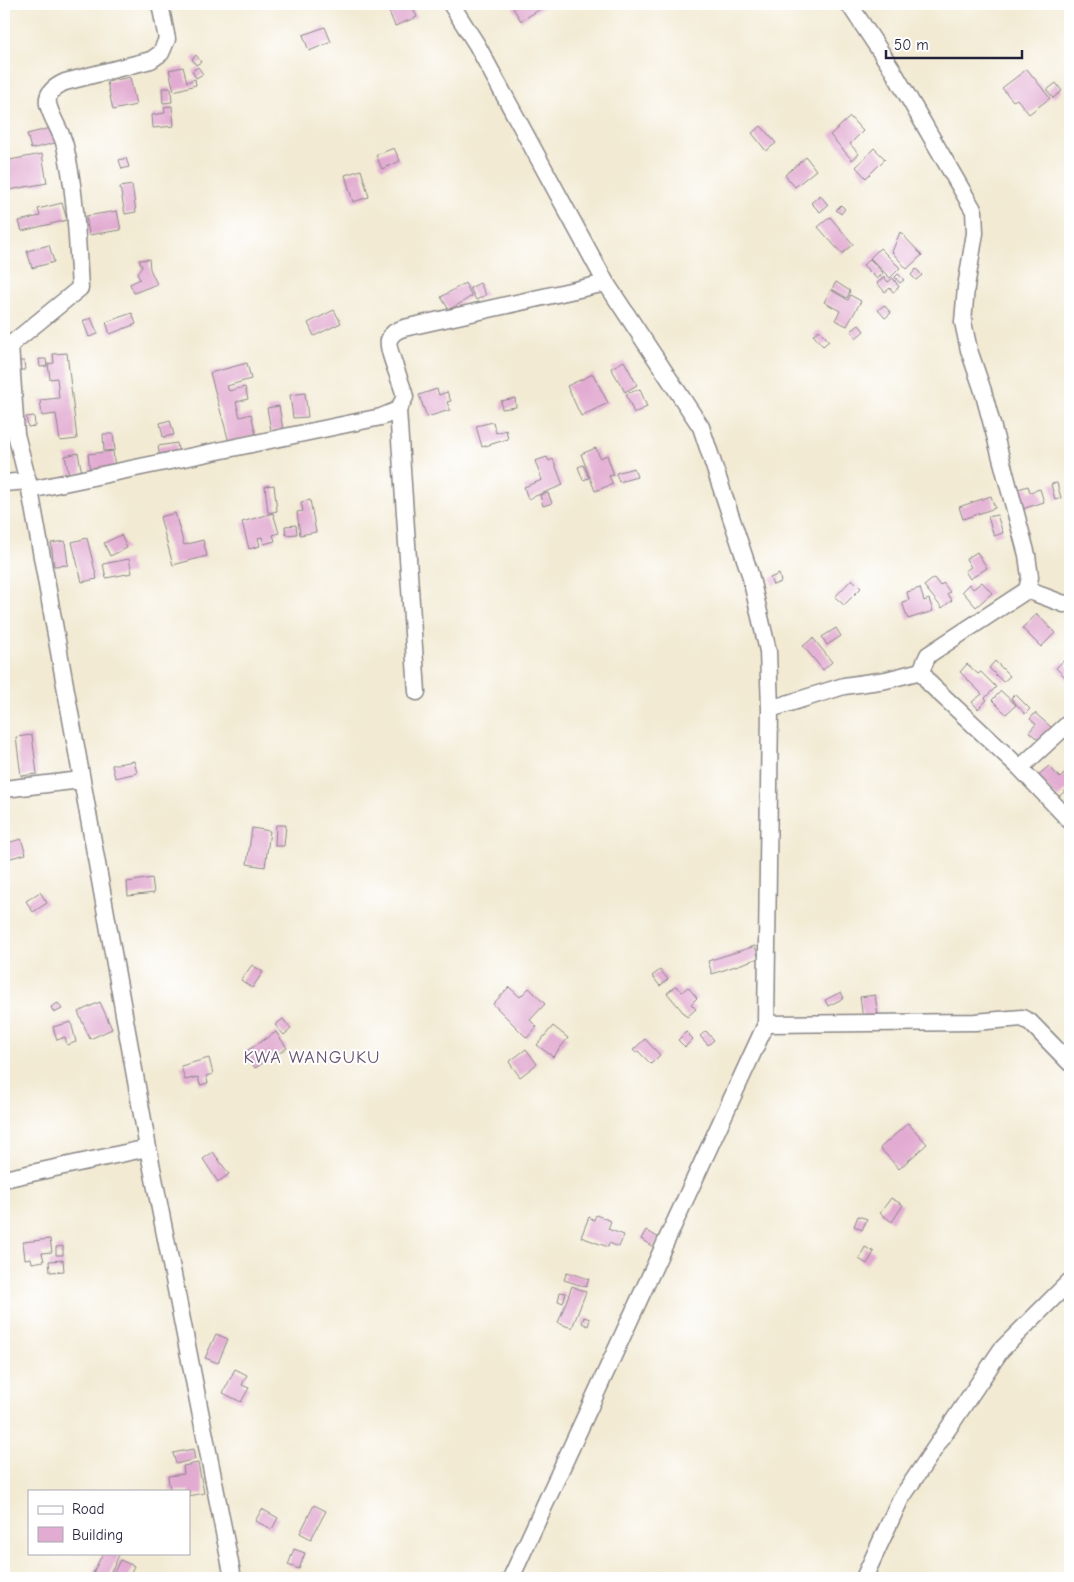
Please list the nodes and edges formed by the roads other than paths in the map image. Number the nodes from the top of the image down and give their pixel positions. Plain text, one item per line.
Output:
1 (160, 4) edge
2 (451, 4) edge
3 (849, 4) edge
4 (606, 282) junction
5 (398, 410) junction
6 (4, 482) edge
7 (29, 485) junction
8 (1027, 590) junction
9 (1070, 603) edge
10 (921, 670) junction
11 (417, 692) dead end
12 (770, 709) junction
13 (1070, 722) edge
14 (1020, 768) junction
15 (81, 780) junction
16 (4, 789) edge
17 (1070, 821) edge
18 (766, 1024) junction
19 (1070, 1063) edge
20 (148, 1148) junction
21 (4, 1179) edge
22 (1070, 1281) edge
23 (234, 1578) edge
24 (512, 1578) edge
25 (864, 1578) edge

1 - 7 street
2 - 4 street
3 - 8 street
4 - 5 street
4 - 12 street
5 - 7 street
5 - 11 street
6 - 7 street
7 - 15 street
8 - 9 street
8 - 10 street
10 - 12 street
10 - 14 street
12 - 18 street
13 - 14 street
14 - 17 street
15 - 16 street
15 - 20 street
18 - 19 street
18 - 24 street
20 - 21 street
20 - 23 street
22 - 25 street

